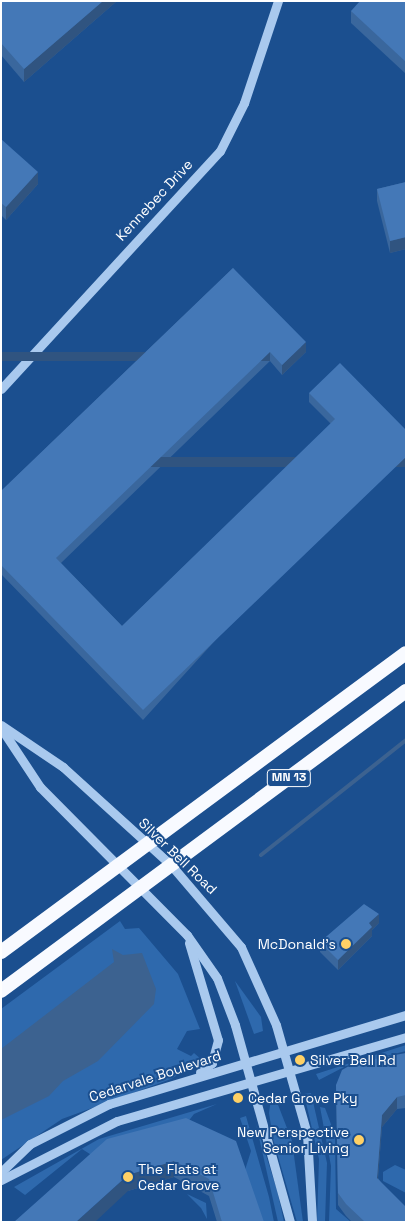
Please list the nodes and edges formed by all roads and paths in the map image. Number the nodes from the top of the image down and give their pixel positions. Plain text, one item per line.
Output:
1 (278, 1) edge
2 (1, 389) edge
3 (406, 653) edge
4 (406, 691) edge
5 (1, 727) edge
6 (146, 844) junction
7 (117, 864) junction
8 (172, 865) junction
9 (141, 887) junction
10 (187, 936) junction
11 (1, 952) edge
12 (1, 991) edge
13 (406, 1015) edge
14 (406, 1037) edge
15 (283, 1048) junction
16 (246, 1060) junction
17 (290, 1071) junction
18 (189, 1078) junction
19 (252, 1081) junction
20 (1, 1172) edge
21 (1, 1180) edge
22 (290, 1222) edge
23 (312, 1222) edge

1 - 2 street, Kennebec Drive
3 - 6 highway, MN 13
4 - 8 highway, MN 13
5 - 6 street, Silver Bell Road
5 - 7 street, Silver Bell Road
6 - 7 highway, MN 13
6 - 8 street, Silver Bell Road
7 - 9 street, Silver Bell Road
7 - 11 highway, MN 13
8 - 9 highway, MN 13
8 - 15 street, Silver Bell Road
9 - 10 street, Silver Bell Road
9 - 12 highway, MN 13
10 - 16 street, Silver Bell Road
10 - 18 street
13 - 15 street
14 - 17 street
15 - 16 street
15 - 17 street, Silver Bell Road
16 - 18 street, Cedarvale Boulevard
16 - 19 street, Silver Bell Road
17 - 19 street
17 - 23 street, Silver Bell Road
18 - 20 street, Cedarvale Boulevard
19 - 21 street
19 - 22 street, Silver Bell Road

